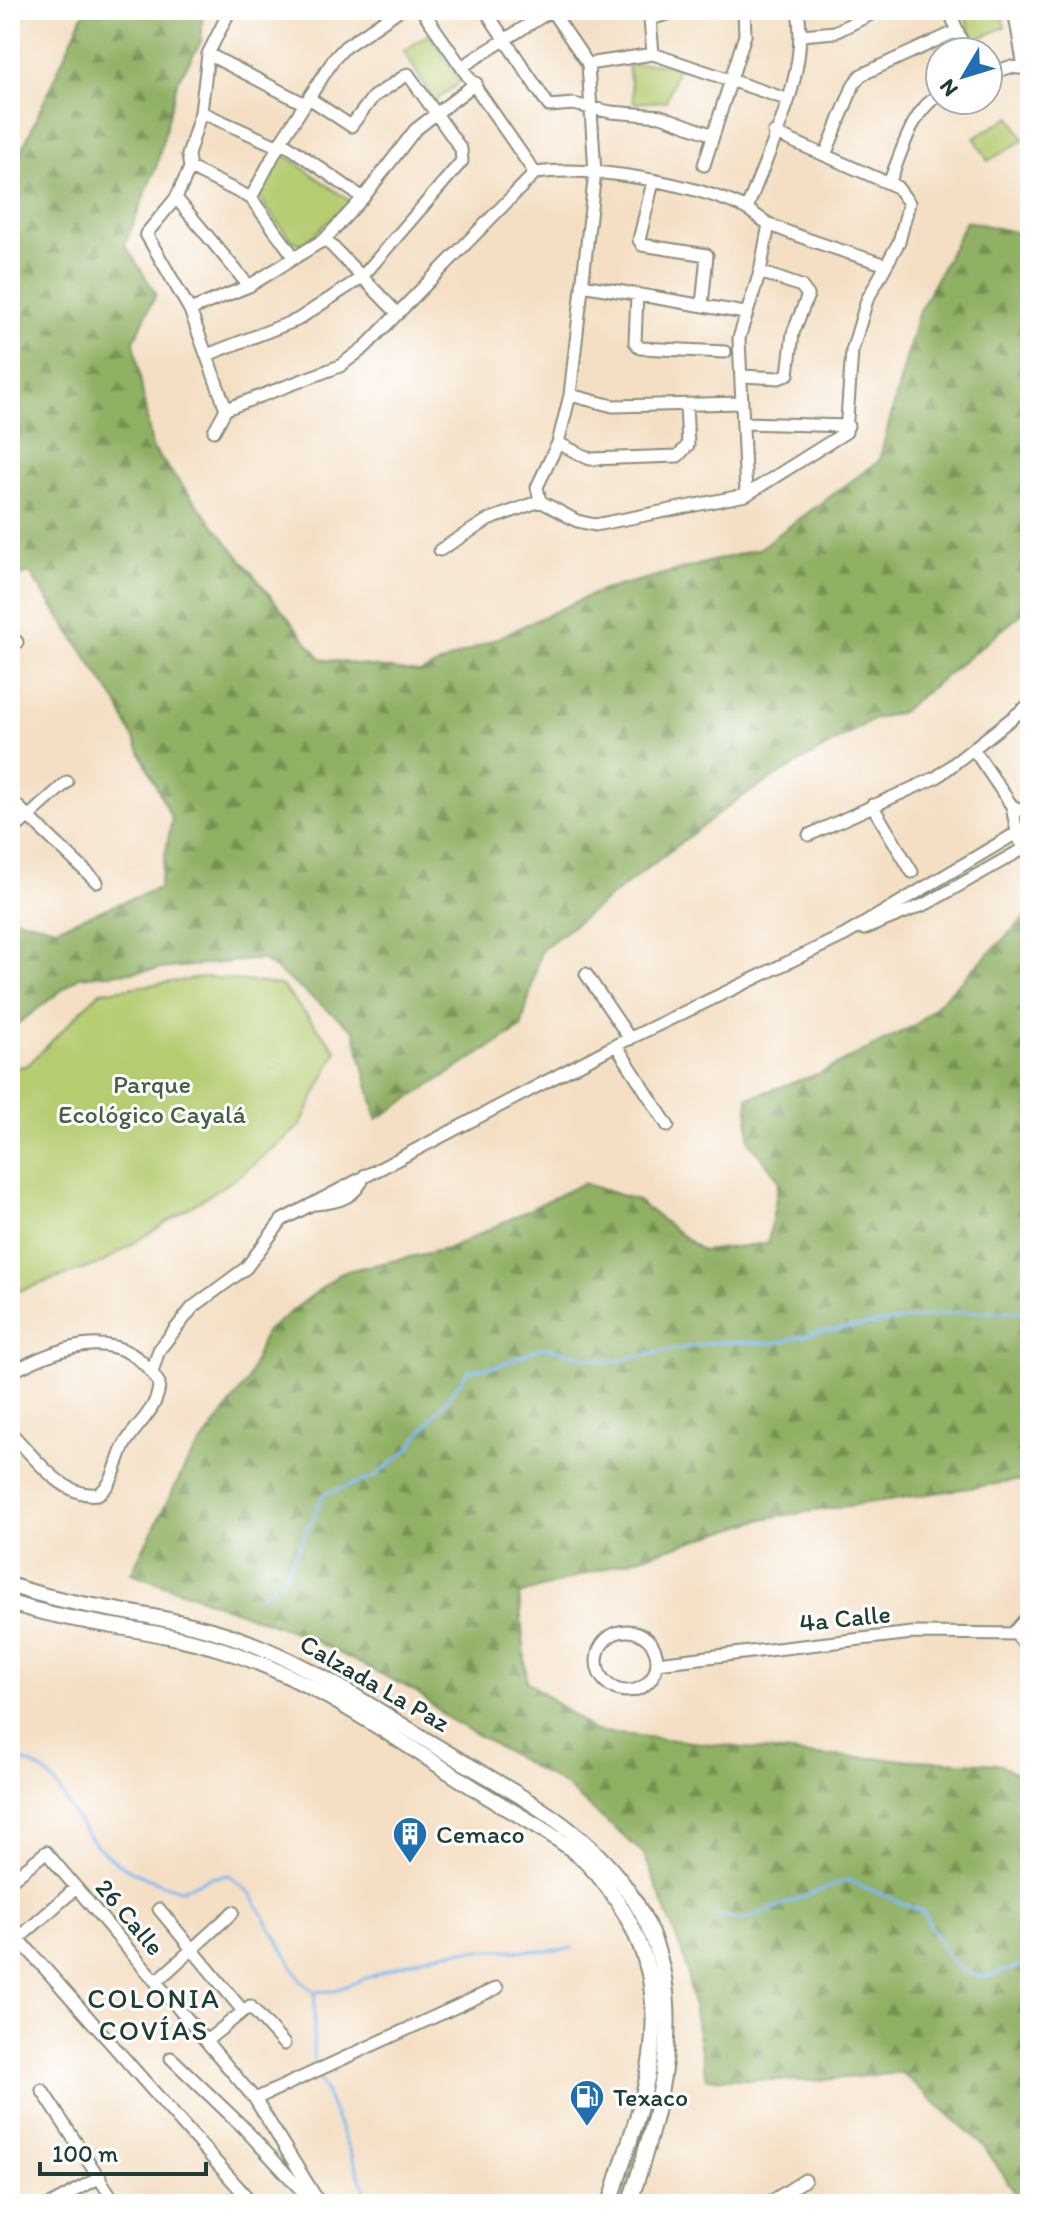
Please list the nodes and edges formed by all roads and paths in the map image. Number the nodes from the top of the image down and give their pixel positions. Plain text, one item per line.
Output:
1 (230, 10) edge
2 (399, 10) edge
3 (422, 10) edge
4 (485, 10) edge
5 (552, 10) edge
6 (681, 10) edge
7 (729, 10) edge
8 (798, 10) edge
9 (879, 10) edge
10 (949, 10) edge
11 (1014, 10) edge
12 (744, 13) edge
13 (957, 31) junction
14 (802, 35) junction
15 (959, 36) edge
16 (504, 40) junction
17 (208, 54) junction
18 (653, 54) junction
19 (588, 64) junction
20 (463, 66) junction
21 (1027, 68) edge
22 (1004, 69) edge
23 (730, 80) junction
24 (476, 83) junction
25 (786, 99) junction
26 (307, 101) junction
27 (924, 107) edge
28 (591, 108) junction
29 (201, 112) junction
30 (436, 112) junction
31 (774, 133) junction
32 (713, 135) junction
33 (280, 144) junction
34 (826, 153) junction
35 (704, 165) dead end
36 (190, 168) junction
37 (595, 172) junction
38 (535, 173) junction
39 (653, 182) junction
40 (889, 183) junction
41 (176, 198) junction
42 (251, 198) junction
43 (363, 198) junction
44 (747, 209) junction
45 (769, 224) junction
46 (325, 239) junction
47 (295, 258) junction
48 (886, 265) junction
49 (760, 272) junction
50 (361, 278) junction
51 (582, 285) junction
52 (249, 286) junction
53 (637, 294) junction
54 (702, 305) junction
55 (190, 310) junction
56 (745, 313) junction
57 (398, 314) junction
58 (725, 352) dead end
59 (207, 355) junction
60 (742, 376) junction
61 (570, 395) junction
62 (742, 403) junction
63 (686, 405) junction
64 (226, 409) junction
65 (743, 423) junction
66 (848, 426) junction
67 (214, 431) dead end
68 (558, 443) junction
69 (746, 495) junction
70 (540, 501) junction
71 (440, 550) dead end
72 (1030, 704) edge
73 (974, 750) junction
74 (67, 782) dead end
75 (10, 799) edge
76 (872, 805) junction
77 (1012, 806) junction
78 (29, 817) junction
79 (1030, 823) edge
80 (10, 833) edge
81 (1016, 833) junction
82 (809, 835) dead end
83 (1028, 847) edge
84 (912, 872) dead end
85 (97, 882) dead end
86 (845, 935) junction
87 (586, 974) dead end
88 (630, 1039) junction
89 (616, 1045) junction
90 (668, 1126) dead end
91 (159, 1350) junction
92 (134, 1352) junction
93 (152, 1372) junction
94 (10, 1373) edge
95 (10, 1432) edge
96 (10, 1585) edge
97 (10, 1603) edge
98 (1030, 1614) edge
99 (1014, 1632) junction
100 (1030, 1634) edge
101 (1030, 1651) edge
102 (657, 1663) junction
103 (10, 1881) edge
104 (76, 1888) junction
105 (159, 1909) dead end
106 (233, 1912) dead end
107 (14, 1934) edge
108 (644, 1936) junction
109 (191, 1948) junction
110 (156, 1982) junction
111 (497, 1988) dead end
112 (243, 2011) junction
113 (206, 2041) junction
114 (284, 2044) dead end
115 (171, 2058) dead end
116 (42, 2090) dead end
117 (255, 2099) junction
118 (100, 2177) junction
119 (805, 2180) dead end
120 (10, 2198) edge
121 (14, 2204) edge
122 (52, 2204) edge
123 (116, 2204) edge
124 (253, 2204) edge
125 (314, 2204) edge
126 (320, 2204) edge
127 (610, 2204) edge
128 (629, 2204) edge
129 (767, 2204) edge

1 - 17 street
2 - 26 street
3 - 20 street
4 - 16 street
5 - 16 street
5 - 19 street
6 - 18 street
7 - 12 street
8 - 14 street
9 - 14 street
10 - 13 street
11 - 21 street
12 - 23 street
13 - 15 street
13 - 34 street
14 - 25 street
16 - 20 street
16 - 28 street
17 - 26 street
17 - 29 street
18 - 19 street
18 - 23 street
19 - 28 street
20 - 24 street
21 - 22 street
23 - 25 street
23 - 32 street
24 - 30 street
24 - 38 street
25 - 31 street
26 - 30 street
26 - 33 street
27 - 40 street
28 - 32 street
28 - 37 street
29 - 33 street
29 - 36 street
30 - 43 street
30 - 50 street
31 - 34 street
31 - 44 street
32 - 35 street
33 - 42 street
33 - 43 street
34 - 40 street
36 - 41 street
36 - 42 street
37 - 38 street
37 - 39 street
37 - 51 street
38 - 57 street
39 - 44 street
39 - 54 street
40 - 48 street
41 - 52 street
41 - 55 street
42 - 47 street
43 - 46 street
44 - 45 street
45 - 48 street
45 - 49 street
46 - 47 street
46 - 50 street
47 - 52 street
48 - 66 street
49 - 56 street
49 - 60 street
50 - 57 street
50 - 59 street
51 - 53 street
51 - 61 street
52 - 55 street
53 - 54 street
53 - 58 street
54 - 56 street
55 - 59 street
56 - 60 street
57 - 64 street
59 - 64 street
60 - 62 street
61 - 63 street
61 - 68 street
62 - 63 street
62 - 65 street
63 - 68 street
64 - 67 street
65 - 66 street
65 - 69 street
66 - 69 street
68 - 70 street
69 - 70 street
70 - 71 street
72 - 73 street
73 - 76 street
73 - 77 street
74 - 78 street
75 - 78 street
76 - 82 street
76 - 84 street
77 - 79 street
77 - 81 street
78 - 80 street
78 - 85 street
79 - 81 street
81 - 83 street
81 - 86 street
83 - 86 street
86 - 88 street
87 - 88 street
88 - 89 street
89 - 90 street
89 - 91 street
91 - 92 street
91 - 93 street
92 - 93 street
92 - 94 street
93 - 95 street
96 - 108 main road, Calzada La Paz
97 - 108 main road, Calzada La Paz
98 - 99 street
99 - 100 street, 4a Calle
99 - 101 street
99 - 102 street, 4a Calle
102 - 102 street
103 - 104 street, 26 Calle
104 - 107 street
104 - 110 street, 26 Calle
105 - 109 street
106 - 109 street
107 - 124 street
108 - 127 main road
108 - 128 main road
109 - 110 street
109 - 112 street
110 - 113 street, 26 Calle
111 - 117 street
112 - 113 street
112 - 114 street
113 - 117 street, 26 Calle
115 - 125 street
116 - 118 street
117 - 126 street, 26 Calle
118 - 122 street
118 - 123 street
119 - 129 street
120 - 121 street

